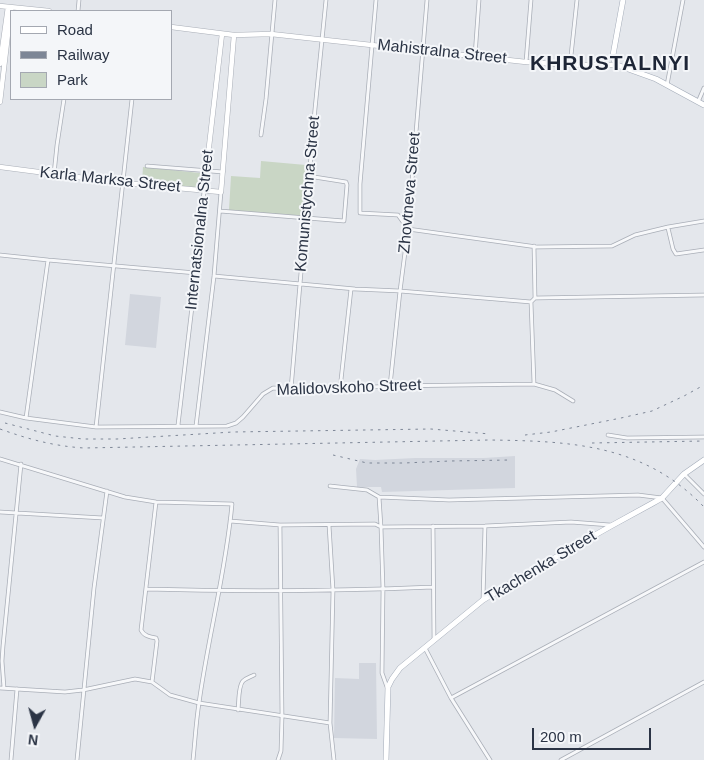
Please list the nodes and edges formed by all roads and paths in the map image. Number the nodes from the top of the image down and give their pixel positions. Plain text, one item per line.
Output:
1 (9, 0) edge
2 (275, 0) edge
3 (326, 0) edge
4 (376, 0) edge
5 (427, 0) edge
6 (479, 0) edge
7 (531, 0) edge
8 (577, 0) edge
9 (623, 0) edge
10 (683, 0) edge
11 (0, 6) edge
12 (10, 7) junction
13 (39, 10) edge
14 (172, 27) edge
15 (222, 34) junction
16 (271, 34) junction
17 (234, 36) junction
18 (323, 39) junction
19 (371, 45) junction
20 (422, 50) junction
21 (475, 56) junction
22 (526, 62) junction
23 (0, 64) edge
24 (570, 65) junction
25 (617, 65) junction
26 (667, 85) junction
27 (704, 88) edge
28 (64, 100) edge
29 (132, 100) edge
30 (0, 102) edge
31 (698, 102) junction
32 (704, 105) edge
33 (261, 135) dead end
34 (147, 166) dead end
35 (0, 167) edge
36 (206, 171) junction
37 (223, 172) junction
38 (54, 174) junction
39 (308, 176) junction
40 (123, 183) junction
41 (204, 190) junction
42 (221, 192) junction
43 (220, 211) junction
44 (305, 219) junction
45 (704, 221) edge
46 (668, 227) junction
47 (408, 229) junction
48 (534, 246) junction
49 (704, 250) edge
50 (0, 254) edge
51 (48, 260) junction
52 (114, 266) junction
53 (196, 273) junction
54 (214, 276) junction
55 (300, 284) junction
56 (352, 289) junction
57 (400, 291) junction
58 (704, 294) edge
59 (535, 298) junction
60 (531, 302) junction
61 (534, 384) junction
62 (390, 386) junction
63 (291, 388) junction
64 (340, 389) junction
65 (573, 402) dead end
66 (0, 412) edge
67 (26, 418) junction
68 (96, 426) junction
69 (178, 426) junction
70 (196, 426) junction
71 (608, 435) dead end
72 (704, 437) edge
73 (0, 459) edge
74 (704, 460) edge
75 (21, 464) junction
76 (684, 474) junction
77 (330, 486) dead end
78 (108, 491) junction
79 (704, 494) edge
80 (379, 497) junction
81 (662, 498) junction
82 (156, 502) junction
83 (0, 512) edge
84 (15, 513) junction
85 (103, 518) junction
86 (230, 520) junction
87 (280, 525) junction
88 (329, 525) junction
89 (433, 526) junction
90 (485, 526) junction
91 (610, 526) junction
92 (381, 527) junction
93 (704, 547) edge
94 (704, 562) edge
95 (434, 587) junction
96 (146, 589) junction
97 (383, 589) junction
98 (333, 590) junction
99 (219, 591) junction
100 (280, 591) junction
101 (483, 600) junction
102 (434, 640) junction
103 (425, 647) junction
104 (254, 675) dead end
105 (152, 682) junction
106 (704, 682) edge
107 (388, 687) junction
108 (2, 688) edge
109 (17, 689) junction
110 (83, 690) junction
111 (451, 698) junction
112 (198, 703) junction
113 (238, 710) junction
114 (282, 717) junction
115 (330, 723) junction
116 (11, 760) edge
117 (77, 760) edge
118 (193, 760) edge
119 (278, 760) edge
120 (334, 760) edge
121 (386, 760) edge
122 (490, 760) edge
123 (561, 760) edge

1 - 12 street
2 - 16 street
3 - 18 street, Komunistychna Street
4 - 19 street
5 - 20 street, Zhovtneva Street
6 - 21 street
7 - 22 street
8 - 24 street
9 - 25 main road
10 - 26 street
11 - 12 street
12 - 13 street
12 - 23 street
12 - 30 street
14 - 15 street, Mahistralna Street
15 - 17 street, Mahistralna Street
15 - 36 street, Internatsionalna Street
16 - 17 street, Mahistralna Street
16 - 18 street, Mahistralna Street
16 - 33 street
17 - 37 street, Internatsionalna Street
18 - 19 street, Mahistralna Street
18 - 39 street, Komunistychna Street
19 - 20 street, Mahistralna Street
19 - 47 street
20 - 21 street, Mahistralna Street
20 - 47 street, Zhovtneva Street
21 - 22 street, Mahistralna Street
22 - 24 street, Mahistralna Street
24 - 25 street, Mahistralna Street
25 - 26 main road, Mahistralna Street
26 - 31 main road, Mahistralna Street
27 - 31 street
28 - 38 street
29 - 40 street
31 - 32 main road, Mahistralna Street
34 - 36 street
35 - 38 street, Karla Marksa Street
36 - 37 street
36 - 41 street, Internatsionalna Street
37 - 42 street, Internatsionalna Street
38 - 40 street, Karla Marksa Street
39 - 44 street, Komunistychna Street
39 - 44 street
40 - 41 street, Karla Marksa Street
40 - 52 street
41 - 42 street, Karla Marksa Street
41 - 53 street, Internatsionalna Street
42 - 43 street, Internatsionalna Street
43 - 44 street
43 - 54 street, Internatsionalna Street
44 - 55 street, Komunistychna Street
45 - 46 street
46 - 48 street
46 - 49 street
47 - 48 street
47 - 57 street, Zhovtneva Street
48 - 59 street
50 - 51 street
51 - 52 street
51 - 67 street
52 - 53 street
52 - 68 street
53 - 69 street, Internatsionalna Street
54 - 55 street
54 - 70 street, Internatsionalna Street
55 - 56 street
55 - 63 street, Komunistychna Street
56 - 57 street
56 - 64 street
57 - 60 street
57 - 62 street, Zhovtneva Street
58 - 59 street
59 - 60 street
60 - 61 street
61 - 62 street, Malidovskoho Street
61 - 65 street, Malidovskoho Street
62 - 64 street, Malidovskoho Street
63 - 64 street, Malidovskoho Street
63 - 70 street, Malidovskoho Street
66 - 67 street, Malidovskoho Street
67 - 68 street, Malidovskoho Street
68 - 69 street, Malidovskoho Street
69 - 70 street, Malidovskoho Street
71 - 72 street
73 - 75 street
74 - 76 main road, Tkachenka Street
75 - 78 street
75 - 84 street
76 - 79 street
76 - 81 main road, Tkachenka Street
77 - 80 street
78 - 82 street
78 - 85 street
80 - 81 street
80 - 92 street
81 - 91 main road, Tkachenka Street
81 - 93 street
82 - 86 street
82 - 96 street
83 - 84 street
84 - 85 street
84 - 108 street
85 - 110 street
86 - 87 street
86 - 99 street
87 - 88 street
87 - 100 street
88 - 92 street
88 - 98 street
89 - 90 street
89 - 92 street
89 - 95 street
90 - 91 street
90 - 101 street
91 - 101 main road, Tkachenka Street
92 - 97 street
94 - 111 street
95 - 97 street
95 - 102 street
96 - 99 street
96 - 105 street
97 - 98 street
97 - 107 street
98 - 100 street
98 - 115 street
99 - 100 street
99 - 112 street
100 - 114 street
101 - 102 main road, Tkachenka Street
102 - 103 main road, Tkachenka Street
103 - 107 main road, Tkachenka Street
103 - 111 street
104 - 113 street
105 - 110 street
105 - 112 street
106 - 123 street
107 - 121 main road
108 - 109 street
109 - 110 street
109 - 116 street
110 - 117 street
111 - 122 street
112 - 113 street
112 - 118 street
113 - 114 street
114 - 115 street
114 - 119 street
115 - 120 street

